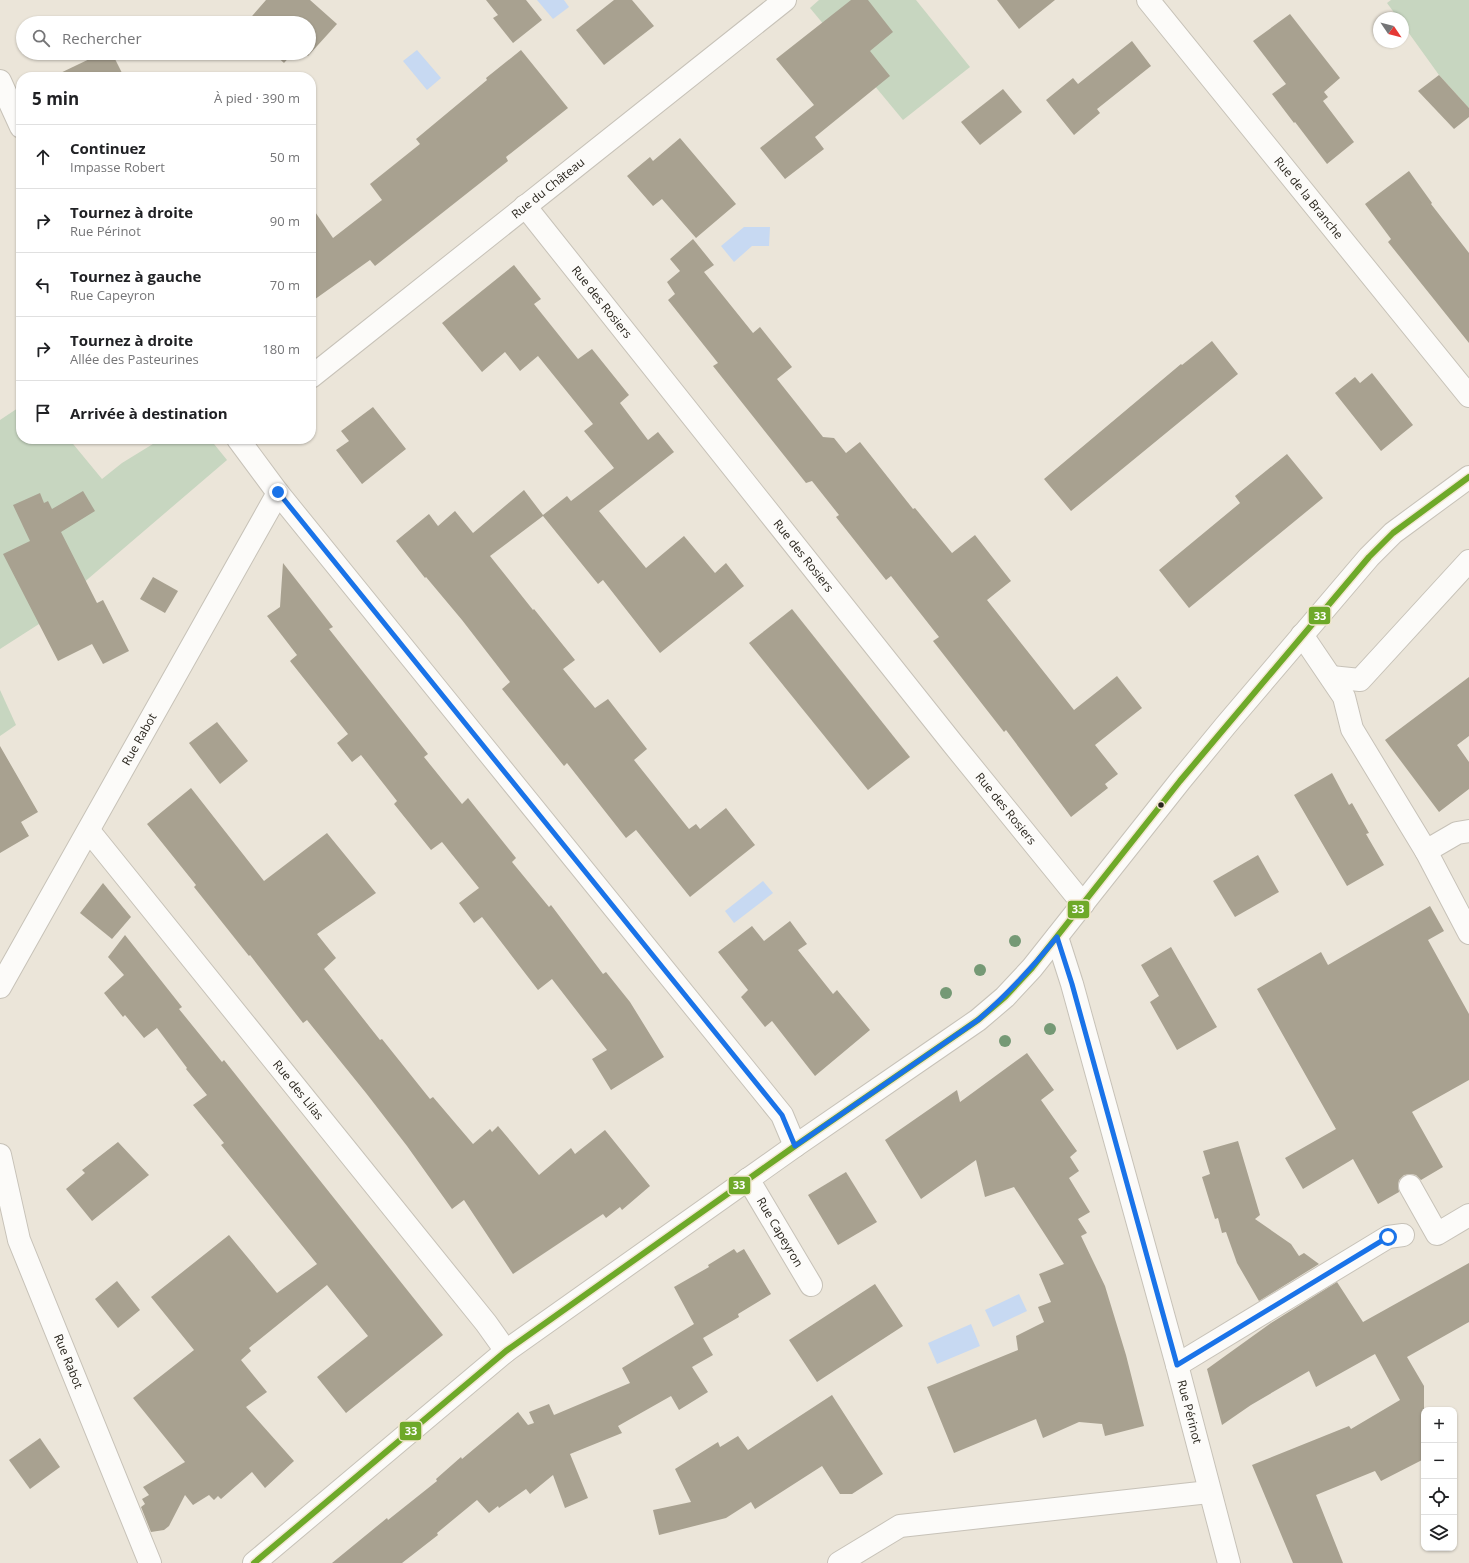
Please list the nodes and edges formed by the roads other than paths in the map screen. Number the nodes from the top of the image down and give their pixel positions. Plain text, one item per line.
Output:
1 (785, 0) edge
2 (1148, 0) edge
3 (0, 81) edge
4 (16, 115) edge
5 (526, 206) junction
6 (316, 373) edge
7 (1469, 396) edge
8 (242, 444) edge
9 (1469, 477) edge
10 (278, 492) junction
11 (1469, 561) edge
12 (1302, 635) junction
13 (1331, 677) junction
14 (89, 831) junction
15 (1469, 831) edge
16 (1426, 851) junction
17 (1083, 904) junction
18 (1469, 933) edge
19 (1057, 937) junction
20 (0, 987) edge
21 (795, 1146) junction
22 (0, 1155) edge
23 (748, 1179) junction
24 (1410, 1186) dead end
25 (1469, 1215) edge
26 (1403, 1235) dead end
27 (811, 1285) dead end
28 (506, 1351) junction
29 (1177, 1365) junction
30 (1209, 1492) junction
31 (150, 1563) edge
32 (254, 1563) edge
33 (839, 1563) edge
34 (1229, 1563) edge

1 - 5 street, Rue du Château
2 - 7 street, Rue de la Branche
3 - 4 street
5 - 6 street, Rue du Château
5 - 17 street, Rue des Rosiers
8 - 10 street
9 - 12 street
10 - 14 street, Rue Rabot
10 - 21 street
11 - 13 street
12 - 13 street
12 - 17 street
13 - 16 street
14 - 20 street, Rue Rabot
14 - 28 street, Rue des Lilas
15 - 16 street
16 - 18 street
17 - 19 street
19 - 21 street
19 - 29 street, Rue Périnot
21 - 23 street
22 - 31 street, Rue Rabot
23 - 27 street, Rue Capeyron
23 - 28 street
24 - 25 street
26 - 29 street
28 - 32 street
29 - 30 street, Rue Périnot
30 - 33 street
30 - 34 street, Rue Périnot

